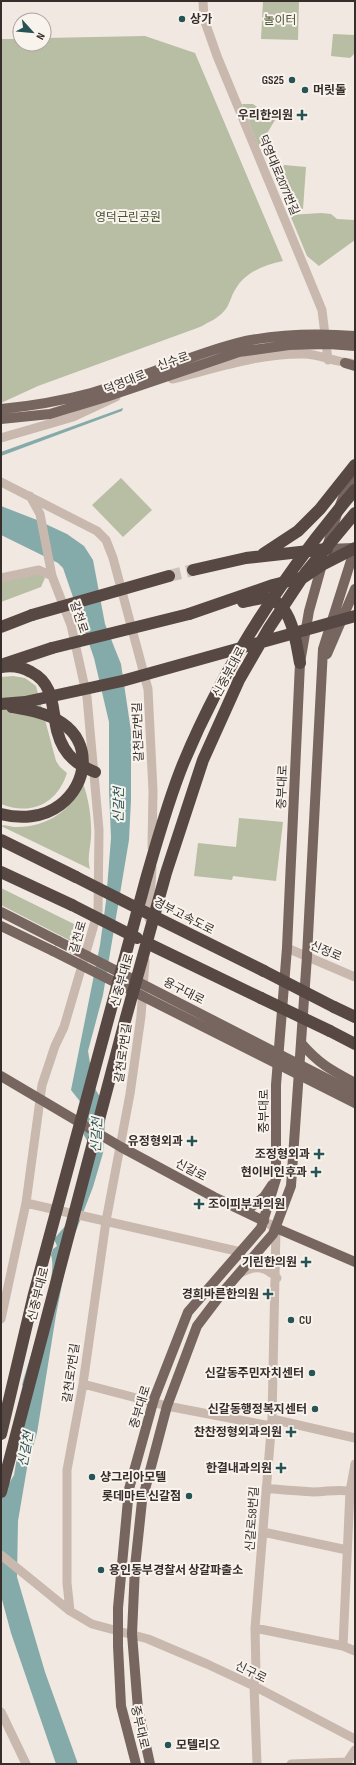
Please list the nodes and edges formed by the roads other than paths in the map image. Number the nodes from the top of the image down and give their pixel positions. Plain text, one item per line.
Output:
1 (203, 1) edge
2 (322, 310) junction
3 (355, 336) edge
4 (355, 346) edge
5 (305, 354) junction
6 (328, 360) junction
7 (352, 364) edge
8 (1, 409) edge
9 (1, 419) edge
10 (1, 438) edge
11 (355, 465) edge
12 (355, 473) edge
13 (1, 482) edge
14 (355, 490) edge
15 (30, 496) junction
16 (355, 513) edge
17 (355, 548) edge
18 (327, 549) junction
19 (260, 555) junction
20 (322, 564) junction
21 (193, 570) tunnel mouth
22 (52, 576) junction
23 (169, 576) tunnel mouth
24 (1, 578) edge
25 (355, 589) edge
26 (189, 614) junction
27 (355, 616) edge
28 (1, 625) edge
29 (300, 663) junction
30 (322, 665) junction
31 (1, 666) edge
32 (1, 705) edge
33 (95, 772) junction
34 (1, 814) edge
35 (1, 840) edge
36 (1, 872) edge
37 (1, 912) edge
38 (1, 926) edge
39 (287, 948) junction
40 (308, 956) junction
41 (355, 977) edge
42 (355, 1017) edge
43 (301, 1043) junction
44 (355, 1044) edge
45 (1, 1076) edge
46 (355, 1083) edge
47 (355, 1093) edge
48 (44, 1101) junction
49 (355, 1103) edge
50 (118, 1145) junction
51 (276, 1179) junction
52 (31, 1205) junction
53 (246, 1211) junction
54 (106, 1221) junction
55 (264, 1221) junction
56 (276, 1228) junction
57 (241, 1252) junction
58 (355, 1262) edge
59 (238, 1275) junction
60 (277, 1278) junction
61 (1, 1319) edge
62 (83, 1384) junction
63 (154, 1403) junction
64 (167, 1406) junction
65 (272, 1422) junction
66 (1, 1434) edge
67 (355, 1438) edge
68 (355, 1464) edge
69 (266, 1488) junction
70 (1, 1492) edge
71 (352, 1492) edge
72 (263, 1532) junction
73 (347, 1550) junction
74 (1, 1555) edge
75 (70, 1611) junction
76 (255, 1628) junction
77 (118, 1630) junction
78 (132, 1634) junction
79 (343, 1646) junction
80 (355, 1651) edge
81 (254, 1686) junction
82 (1, 1712) edge
83 (355, 1739) edge
84 (355, 1750) edge
85 (26, 1764) edge
86 (136, 1764) edge
87 (150, 1764) edge
88 (257, 1764) edge
89 (291, 1764) edge

1 - 2 street, 덕영대로2077번길
2 - 5 street
2 - 6 street, 덕영대로2077번길
3 - 8 main road, 신수로, bridge
4 - 9 main road, 신수로, bridge
5 - 6 street, 덕영대로
5 - 10 street, 덕영대로
6 - 7 street, 덕영대로
11 - 19 highway
12 - 18 main road, 중부대로
13 - 15 street
14 - 66 highway, 신중부대로, bridge
15 - 22 street, 갈천로
15 - 50 street, 갈천로7번길
16 - 70 highway, 신중부대로, bridge
17 - 18 main road
17 - 20 highway
17 - 30 main road, 중부대로
18 - 19 highway
18 - 20 main road, 중부대로
19 - 21 highway
20 - 26 highway
20 - 29 main road, 중부대로
22 - 24 street
22 - 33 street, 갈천로
23 - 28 highway, bridge
25 - 30 main road
26 - 29 highway
26 - 31 highway, bridge
27 - 32 highway, bridge
29 - 39 main road, 중부대로
30 - 40 main road, 중부대로
31 - 33 highway
32 - 34 highway, bridge
33 - 48 street, 갈천로
35 - 42 highway, 경부고속도로, bridge
36 - 44 highway, bridge
37 - 47 main road, 용구대로, bridge
38 - 49 main road, 용구대로, bridge
39 - 40 street, 신정로
39 - 51 main road, 중부대로
40 - 41 street, 신정로
40 - 43 main road, 중부대로
43 - 46 main road
43 - 56 main road, 중부대로
45 - 48 main road, 신갈로
48 - 50 main road, 신갈로, bridge
48 - 52 street, 갈천로
50 - 53 main road, 신갈로
50 - 54 street, 갈천로7번길
51 - 53 main road
51 - 55 main road, 중부대로
52 - 54 street, bridge
52 - 61 street, 갈천로
53 - 55 main road, 신갈로
54 - 57 street
54 - 62 street, 갈천로7번길
55 - 56 street, 신갈로
55 - 57 main road, 중부대로
56 - 58 main road, 신갈로
56 - 59 main road, 중부대로
56 - 60 street, 신갈로58번길
57 - 63 main road, 중부대로
59 - 60 street
59 - 64 main road, 중부대로
60 - 65 street, 신갈로58번길
62 - 63 street
62 - 75 street, 갈천로7번길
63 - 64 street
63 - 77 main road, 중부대로
64 - 65 street
64 - 78 main road, 중부대로
65 - 67 street
65 - 69 street, 신갈로58번길
68 - 71 street
69 - 71 street
69 - 72 street, 신갈로58번길
71 - 73 street
72 - 73 street
72 - 76 street, 신갈로58번길
73 - 79 street
74 - 75 street, 신구로
75 - 77 street, 신구로
76 - 79 street
76 - 81 street, 신갈로58번길
77 - 78 street, 신구로
77 - 86 main road, 중부대로
78 - 81 street, 신구로
78 - 87 main road, 중부대로
79 - 80 street
81 - 83 street, 신구로
81 - 88 street, 신갈로58번길
82 - 85 street
84 - 89 street

